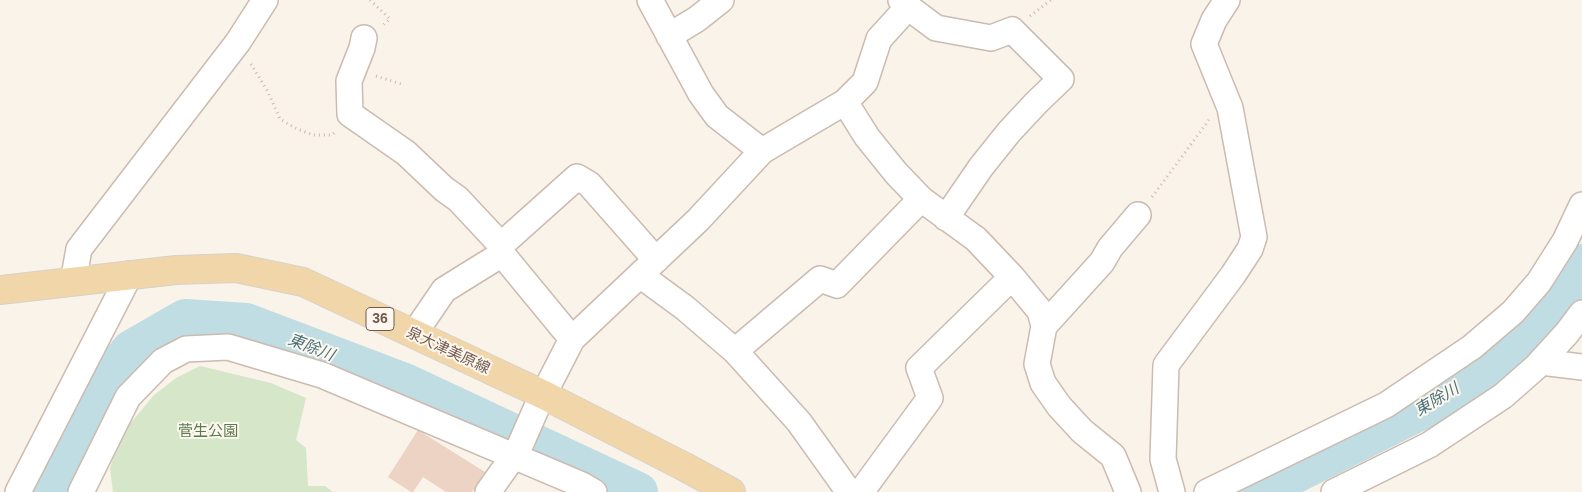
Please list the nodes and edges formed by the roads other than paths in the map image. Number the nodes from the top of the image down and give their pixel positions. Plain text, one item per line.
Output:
1 (265, 0) edge
2 (650, 0) edge
3 (721, 0) edge
4 (1227, 0) edge
5 (905, 4) edge
6 (669, 36) junction
7 (364, 38) dead end
8 (844, 102) junction
9 (762, 151) junction
10 (921, 199) junction
11 (1582, 205) edge
12 (1138, 215) road end
13 (946, 218) junction
14 (501, 250) junction
15 (648, 267) junction
16 (130, 274) junction
17 (1012, 277) junction
18 (73, 282) junction
19 (0, 290) edge
20 (1582, 314) edge
21 (1044, 326) junction
22 (414, 334) junction
23 (572, 339) junction
24 (735, 351) junction
25 (1541, 362) junction
26 (1582, 367) edge
27 (540, 402) junction
28 (516, 453) junction
29 (18, 492) edge
30 (81, 492) edge
31 (488, 492) edge
32 (594, 492) edge
33 (731, 492) edge
34 (849, 492) edge
35 (861, 492) edge
36 (1128, 492) edge
37 (1172, 492) edge
38 (1207, 492) edge
39 (1334, 492) edge

1 - 18 street
2 - 6 street
3 - 6 street
4 - 37 street
5 - 8 street
5 - 13 street
6 - 9 street
7 - 14 street
8 - 9 street
8 - 10 street
9 - 15 street
10 - 13 street
10 - 24 street
11 - 38 street
12 - 21 street
13 - 17 street
14 - 15 street
14 - 22 street
14 - 23 street
15 - 23 street
15 - 24 street
16 - 18 main road, 泉大津美原線 / 36
16 - 22 main road, 泉大津美原線 / 36
16 - 29 street
17 - 21 street
17 - 35 street
18 - 19 main road, 泉大津美原線 / 36
20 - 25 street
21 - 36 street
22 - 27 main road, 泉大津美原線 / 36
23 - 27 street
24 - 34 street
25 - 26 street
25 - 39 street
27 - 28 street
27 - 33 main road, 泉大津美原線 / 36
28 - 30 street
28 - 31 street
28 - 32 street

